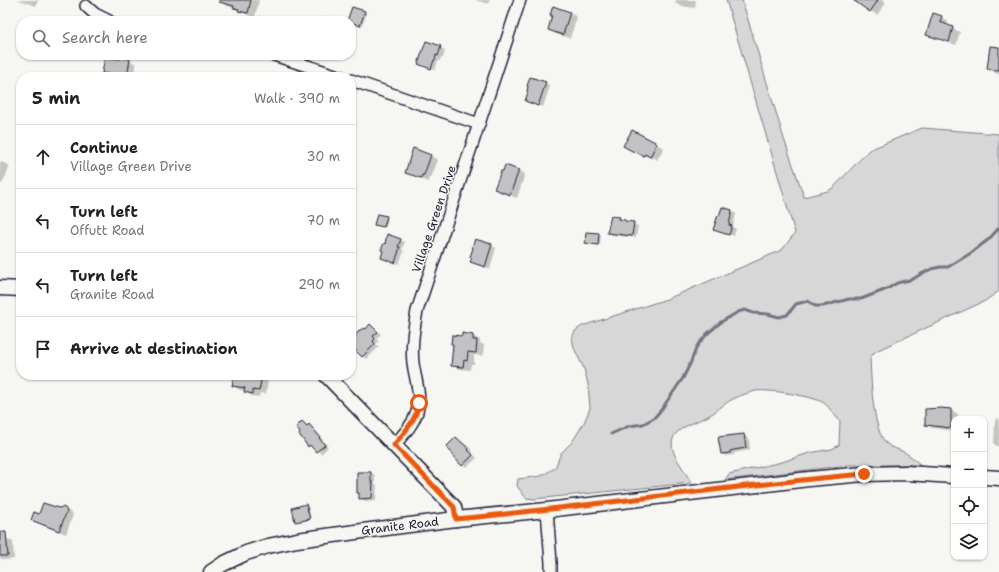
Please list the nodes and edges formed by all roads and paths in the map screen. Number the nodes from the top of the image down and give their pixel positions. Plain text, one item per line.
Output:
1 (520, 0) edge
2 (86, 6) dead end
3 (99, 16) edge
4 (289, 60) edge
5 (326, 72) edge
6 (356, 82) edge
7 (479, 124) junction
8 (0, 288) edge
9 (16, 289) edge
10 (331, 380) edge
11 (394, 445) junction
12 (951, 476) edge
13 (987, 477) edge
14 (999, 478) edge
15 (547, 510) junction
16 (456, 519) junction
17 (211, 572) edge
18 (551, 572) edge

1 - 7 street, Village Green Drive
2 - 3 street
4 - 5 street
6 - 7 street
7 - 11 street, Village Green Drive
8 - 9 street
10 - 11 street
11 - 16 street
12 - 15 street, Granite Road
13 - 14 street
15 - 16 street, Granite Road
15 - 18 street
16 - 17 street, Granite Road

